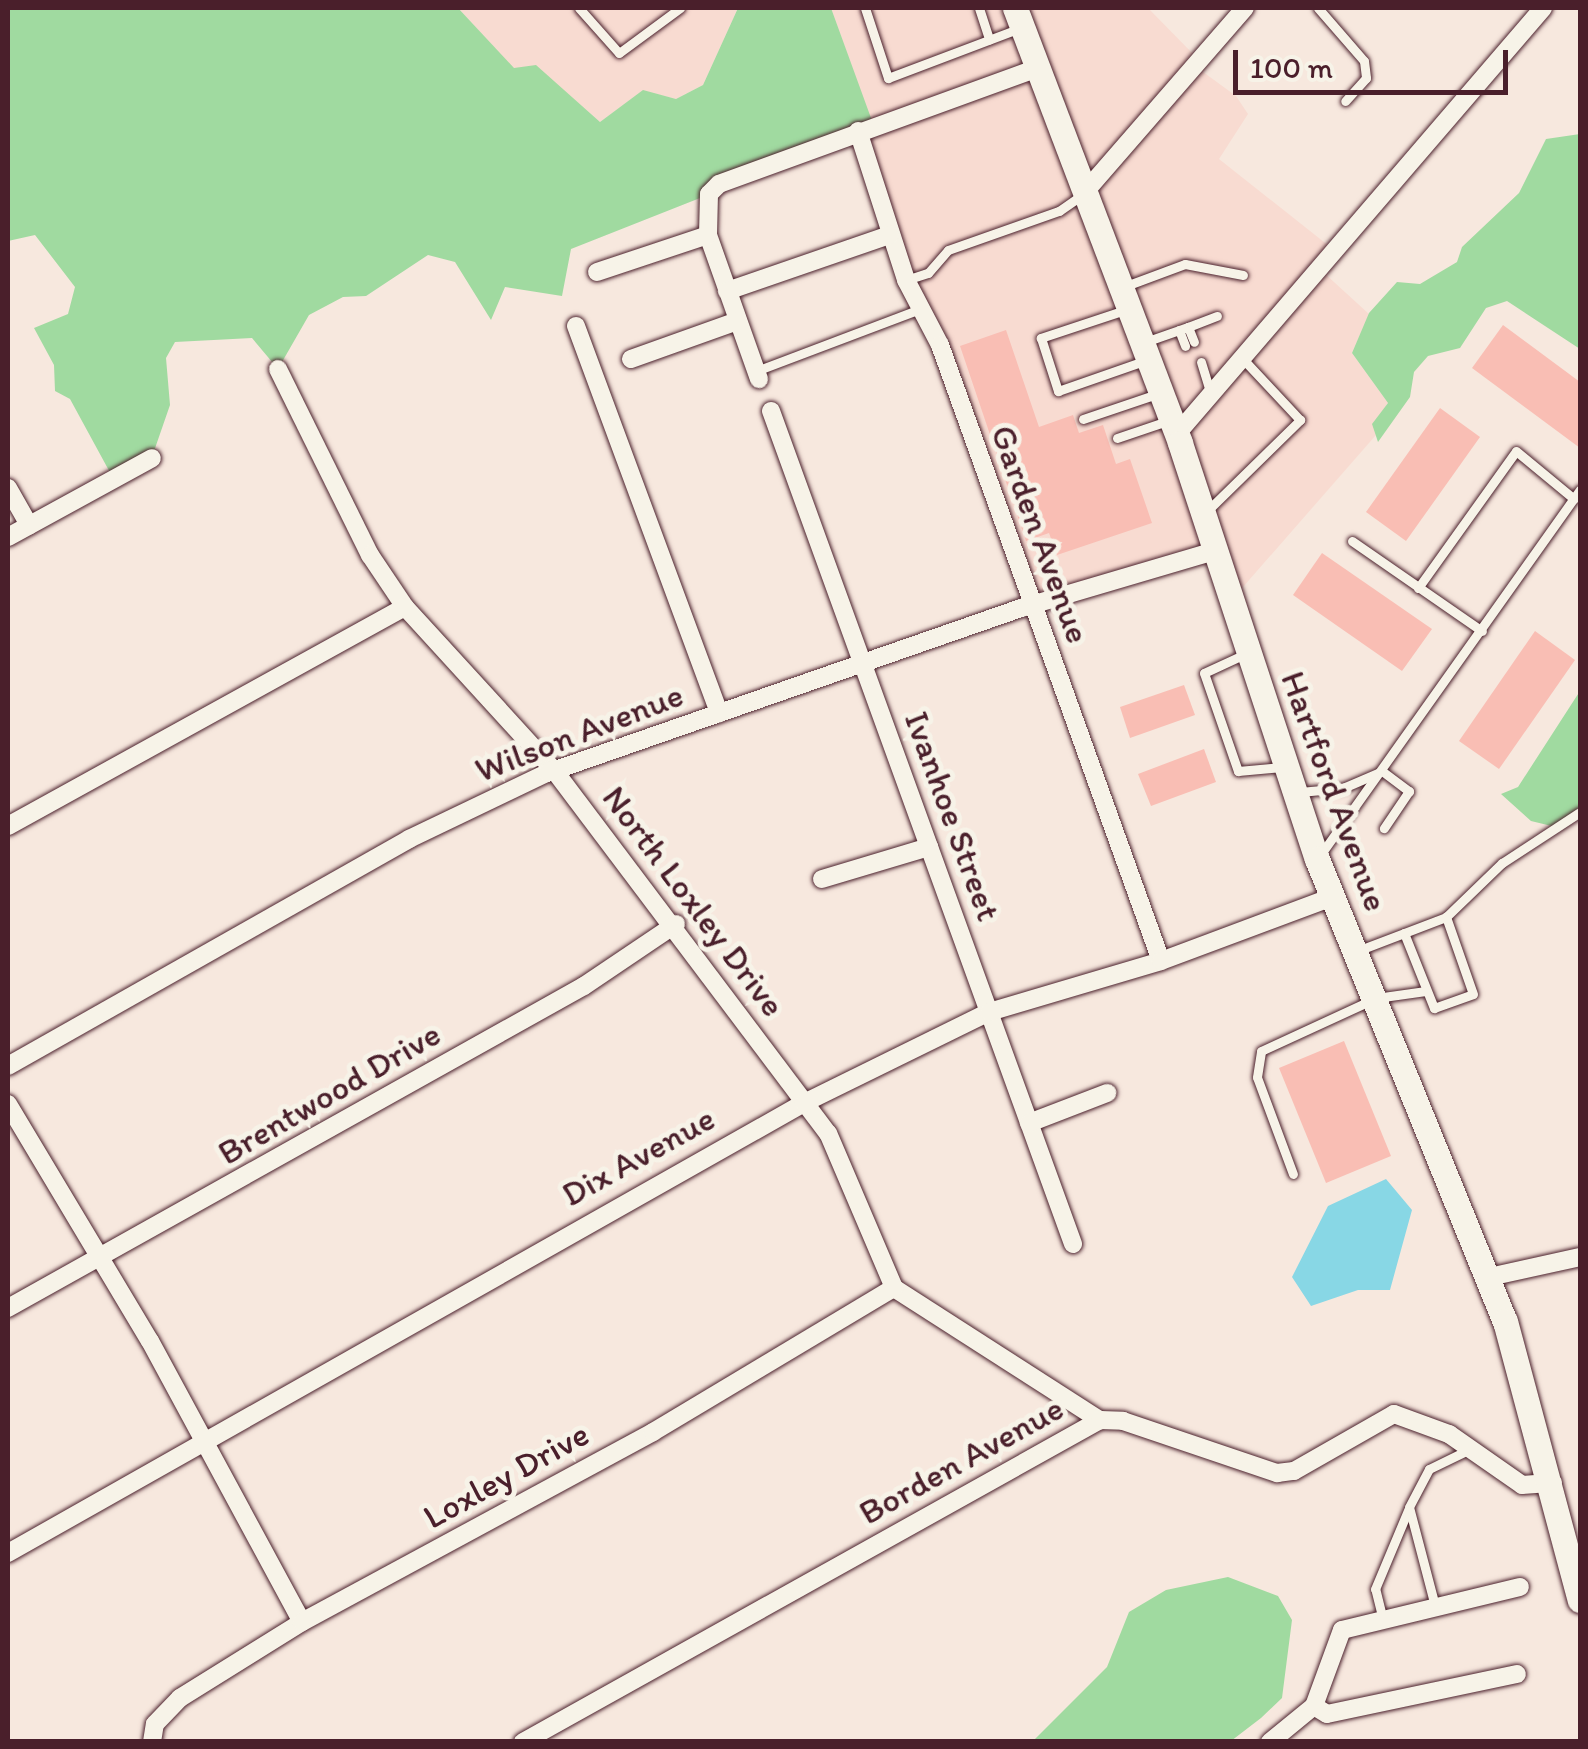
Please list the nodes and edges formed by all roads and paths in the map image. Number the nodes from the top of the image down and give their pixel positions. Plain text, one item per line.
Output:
1 (580, 8) edge
2 (680, 8) edge
3 (866, 8) edge
4 (979, 8) edge
5 (1244, 8) edge
6 (1318, 8) edge
7 (1543, 8) edge
8 (1018, 17) edge
9 (990, 39) junction
10 (1038, 68) junction
11 (1345, 101) dead end
12 (858, 131) junction
13 (1084, 193) junction
14 (708, 235) junction
15 (890, 235) junction
16 (597, 272) dead end
17 (1243, 275) dead end
18 (906, 280) junction
19 (727, 291) junction
20 (1124, 299) junction
21 (920, 309) junction
22 (1217, 316) dead end
23 (737, 321) junction
24 (576, 326) dead end
25 (1183, 328) junction
26 (1190, 344) dead end
27 (1144, 352) junction
28 (1242, 358) junction
29 (630, 359) dead end
30 (1198, 365) dead end
31 (278, 369) dead end
32 (757, 375) joint
33 (1160, 394) junction
34 (1210, 395) junction
35 (770, 410) dead end
36 (1084, 418) dead end
37 (1173, 428) junction
38 (1117, 438) dead end
39 (152, 458) dead end
40 (8, 488) edge
41 (1577, 494) edge
42 (1203, 515) junction
43 (29, 525) junction
44 (8, 537) edge
45 (1352, 541) dead end
46 (1215, 551) junction
47 (1418, 588) junction
48 (1032, 606) junction
49 (405, 607) junction
50 (1482, 631) junction
51 (1248, 652) junction
52 (863, 664) junction
53 (720, 713) junction
54 (554, 770) junction
55 (1382, 770) junction
56 (1289, 779) junction
57 (1580, 812) edge
58 (8, 826) edge
59 (1384, 828) dead end
60 (929, 847) junction
61 (1316, 860) junction
62 (822, 879) dead end
63 (1335, 896) junction
64 (1446, 918) junction
65 (676, 924) junction
66 (1404, 934) junction
67 (1357, 951) junction
68 (1161, 961) junction
69 (1426, 991) junction
70 (1376, 998) junction
71 (989, 1012) junction
72 (8, 1066) edge
73 (1107, 1094) dead end
74 (804, 1103) junction
75 (8, 1104) edge
76 (1029, 1123) junction
77 (1293, 1174) dead end
78 (1073, 1244) dead end
79 (1580, 1257) edge
80 (98, 1258) junction
81 (1489, 1278) junction
82 (894, 1288) junction
83 (8, 1308) edge
84 (1100, 1420) junction
85 (202, 1438) junction
86 (1470, 1449) junction
87 (1553, 1484) junction
88 (1409, 1507) junction
89 (8, 1553) edge
90 (1520, 1586) dead end
91 (1580, 1600) edge
92 (1435, 1606) junction
93 (1383, 1620) junction
94 (302, 1622) junction
95 (1517, 1674) dead end
96 (1314, 1706) junction
97 (154, 1733) edge
98 (523, 1742) edge
99 (1270, 1742) edge

1 - 2 lane
3 - 9 lane
4 - 9 lane
5 - 13 street
6 - 11 lane
7 - 28 street
8 - 9 lane
8 - 10 main road, Hartford Avenue
10 - 12 street
10 - 13 main road, Hartford Avenue
12 - 14 street
12 - 15 street, Garden Avenue
13 - 18 lane
13 - 20 main road, Hartford Avenue
14 - 16 street
14 - 19 street
15 - 18 street, Garden Avenue
15 - 19 street
17 - 20 lane
18 - 21 street, Garden Avenue
19 - 23 street
20 - 27 main road, Hartford Avenue
20 - 27 lane
21 - 32 lane
21 - 48 street, Garden Avenue
22 - 25 lane
23 - 29 street
23 - 32 street
24 - 53 street
25 - 26 lane
25 - 27 lane
27 - 33 main road, Hartford Avenue
28 - 34 street
28 - 42 lane
30 - 34 lane
31 - 49 street, North Loxley Drive
33 - 36 lane
33 - 37 main road, Hartford Avenue
34 - 37 street
35 - 52 street, Ivanhoe Street
37 - 38 lane
37 - 42 main road, Hartford Avenue
39 - 43 street
40 - 43 street
41 - 47 lane
41 - 50 lane
42 - 46 main road, Hartford Avenue
43 - 44 street
45 - 47 lane
46 - 48 street, Wilson Avenue
46 - 51 main road, Hartford Avenue
47 - 50 lane
48 - 52 street, Wilson Avenue
48 - 68 street, Garden Avenue
49 - 54 street, North Loxley Drive
49 - 58 street
50 - 55 lane
51 - 56 main road, Hartford Avenue
51 - 56 lane
52 - 53 street, Wilson Avenue
52 - 60 street, Ivanhoe Street
53 - 54 street, Wilson Avenue
54 - 65 street, North Loxley Drive
54 - 72 street, Wilson Avenue
55 - 56 lane
55 - 59 lane
55 - 61 lane
56 - 61 main road, Hartford Avenue
57 - 64 lane
60 - 62 street
60 - 71 street, Ivanhoe Street
61 - 63 main road, Hartford Avenue
63 - 67 main road, Hartford Avenue
63 - 68 street, Dix Avenue
64 - 66 lane
64 - 69 lane
65 - 74 street, North Loxley Drive
65 - 80 street, Brentwood Drive
66 - 67 lane
66 - 69 lane
67 - 70 main road, Hartford Avenue
68 - 71 street, Dix Avenue
69 - 70 lane
70 - 77 lane
70 - 81 main road, Hartford Avenue
71 - 74 street, Dix Avenue
71 - 76 street, Ivanhoe Street
73 - 76 street
74 - 82 street, North Loxley Drive
74 - 85 street, Dix Avenue
75 - 80 street
76 - 78 street, Ivanhoe Street
79 - 81 street
80 - 83 street, Brentwood Drive
80 - 85 street
81 - 87 main road, Hartford Avenue
82 - 84 street
82 - 94 street, Loxley Drive
84 - 86 street, Borden Avenue
84 - 98 street, Borden Avenue
85 - 89 street, Dix Avenue
85 - 94 street
86 - 87 street, Borden Avenue
86 - 88 lane
87 - 91 main road, Hartford Avenue
88 - 92 lane
88 - 93 lane
90 - 92 street
92 - 93 street
93 - 96 street
94 - 97 street, Loxley Drive
95 - 96 street
96 - 99 street

